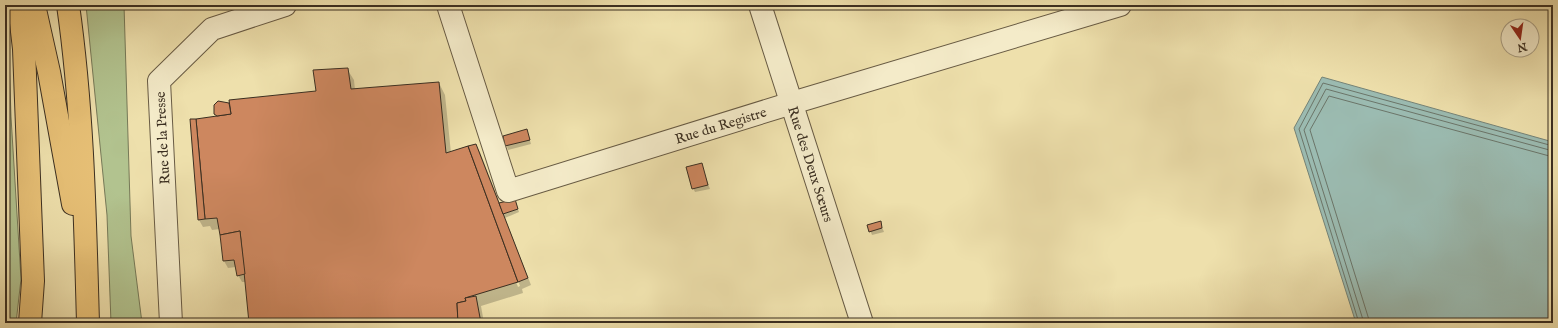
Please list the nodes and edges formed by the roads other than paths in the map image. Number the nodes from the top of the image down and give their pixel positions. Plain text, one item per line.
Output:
1 (19, 5) edge
2 (34, 5) edge
3 (68, 5) edge
4 (285, 5) edge
5 (448, 5) edge
6 (760, 5) edge
7 (1120, 5) edge
8 (792, 103) junction
9 (86, 270) junction
10 (30, 323) edge
11 (88, 323) edge
12 (171, 323) edge
13 (862, 323) edge

1 - 10 main road
2 - 9 main road
3 - 9 main road
4 - 12 lane, Rue de la Presse
5 - 8 lane, Rue du Registre
6 - 8 lane, Rue des Deux Sœurs
7 - 8 lane, Rue du Registre
8 - 13 lane, Rue des Deux Sœurs
9 - 11 main road

